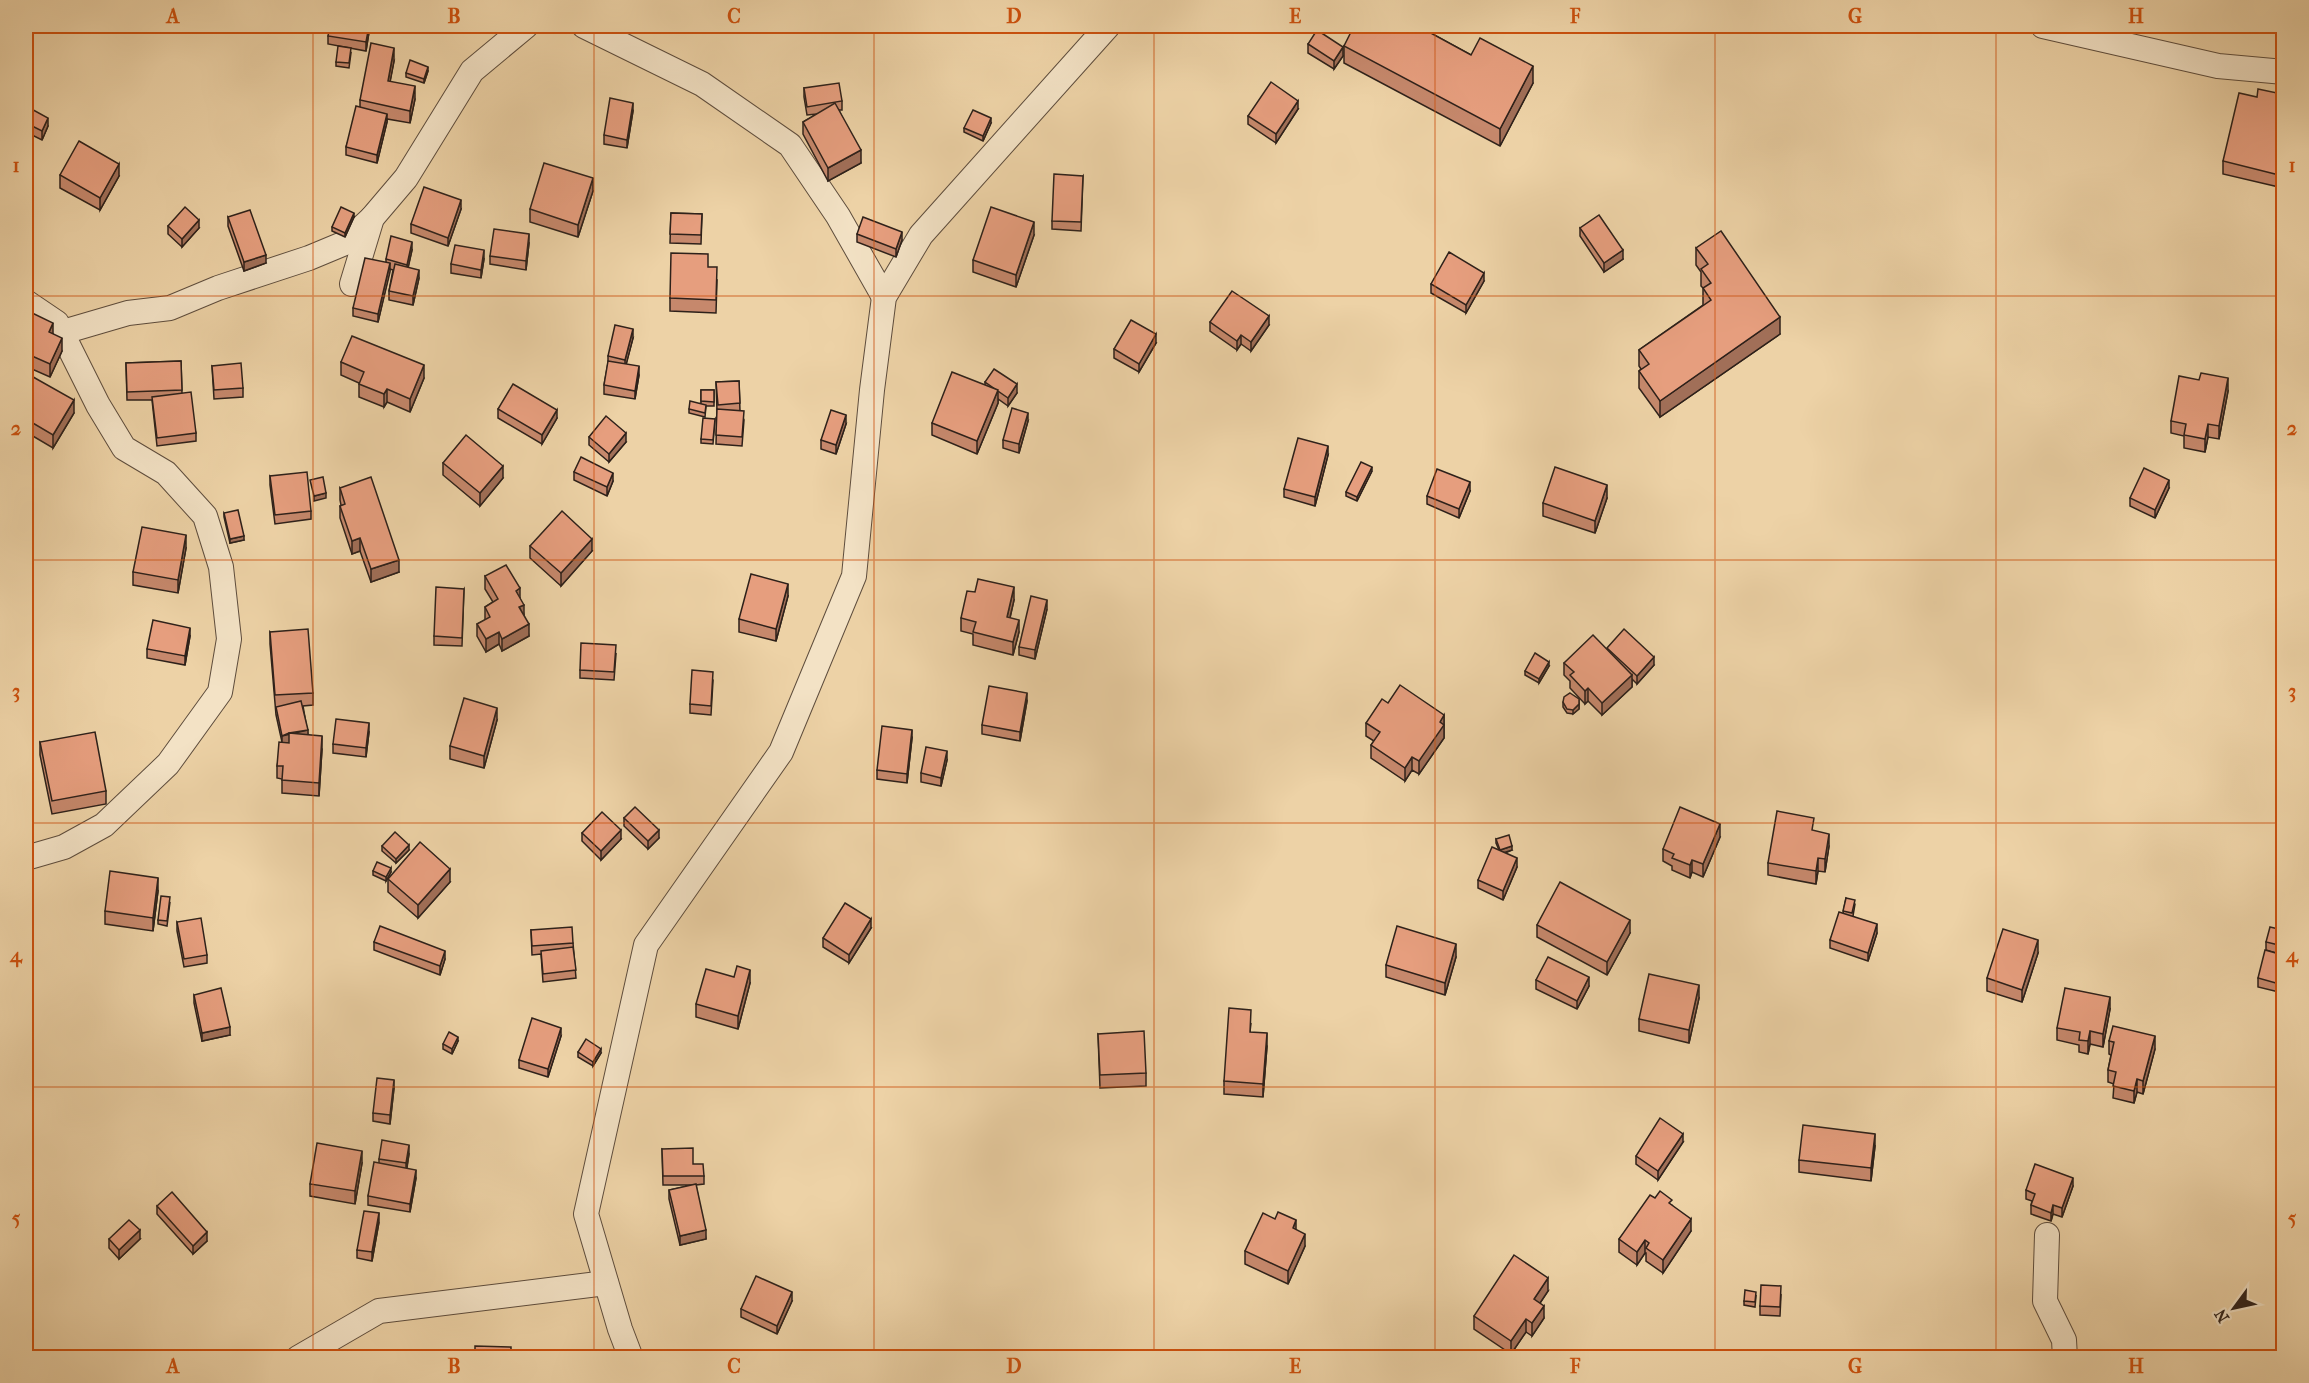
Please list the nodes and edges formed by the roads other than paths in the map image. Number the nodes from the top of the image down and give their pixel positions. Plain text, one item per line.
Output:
1 (526, 26) edge
2 (584, 26) edge
3 (1108, 26) edge
4 (2043, 26) edge
5 (2283, 72) edge
6 (372, 218) junction
7 (352, 284) dead end
8 (884, 297) junction
9 (26, 302) edge
10 (63, 332) junction
11 (26, 858) edge
12 (2047, 1235) dead end
13 (606, 1283) junction
14 (298, 1358) edge
15 (631, 1358) edge
16 (2066, 1358) edge

1 - 6 street
2 - 8 street
3 - 8 street
4 - 5 street
6 - 7 street
6 - 10 street
8 - 13 street
9 - 10 street
10 - 11 street
12 - 16 street
13 - 14 street
13 - 15 street

